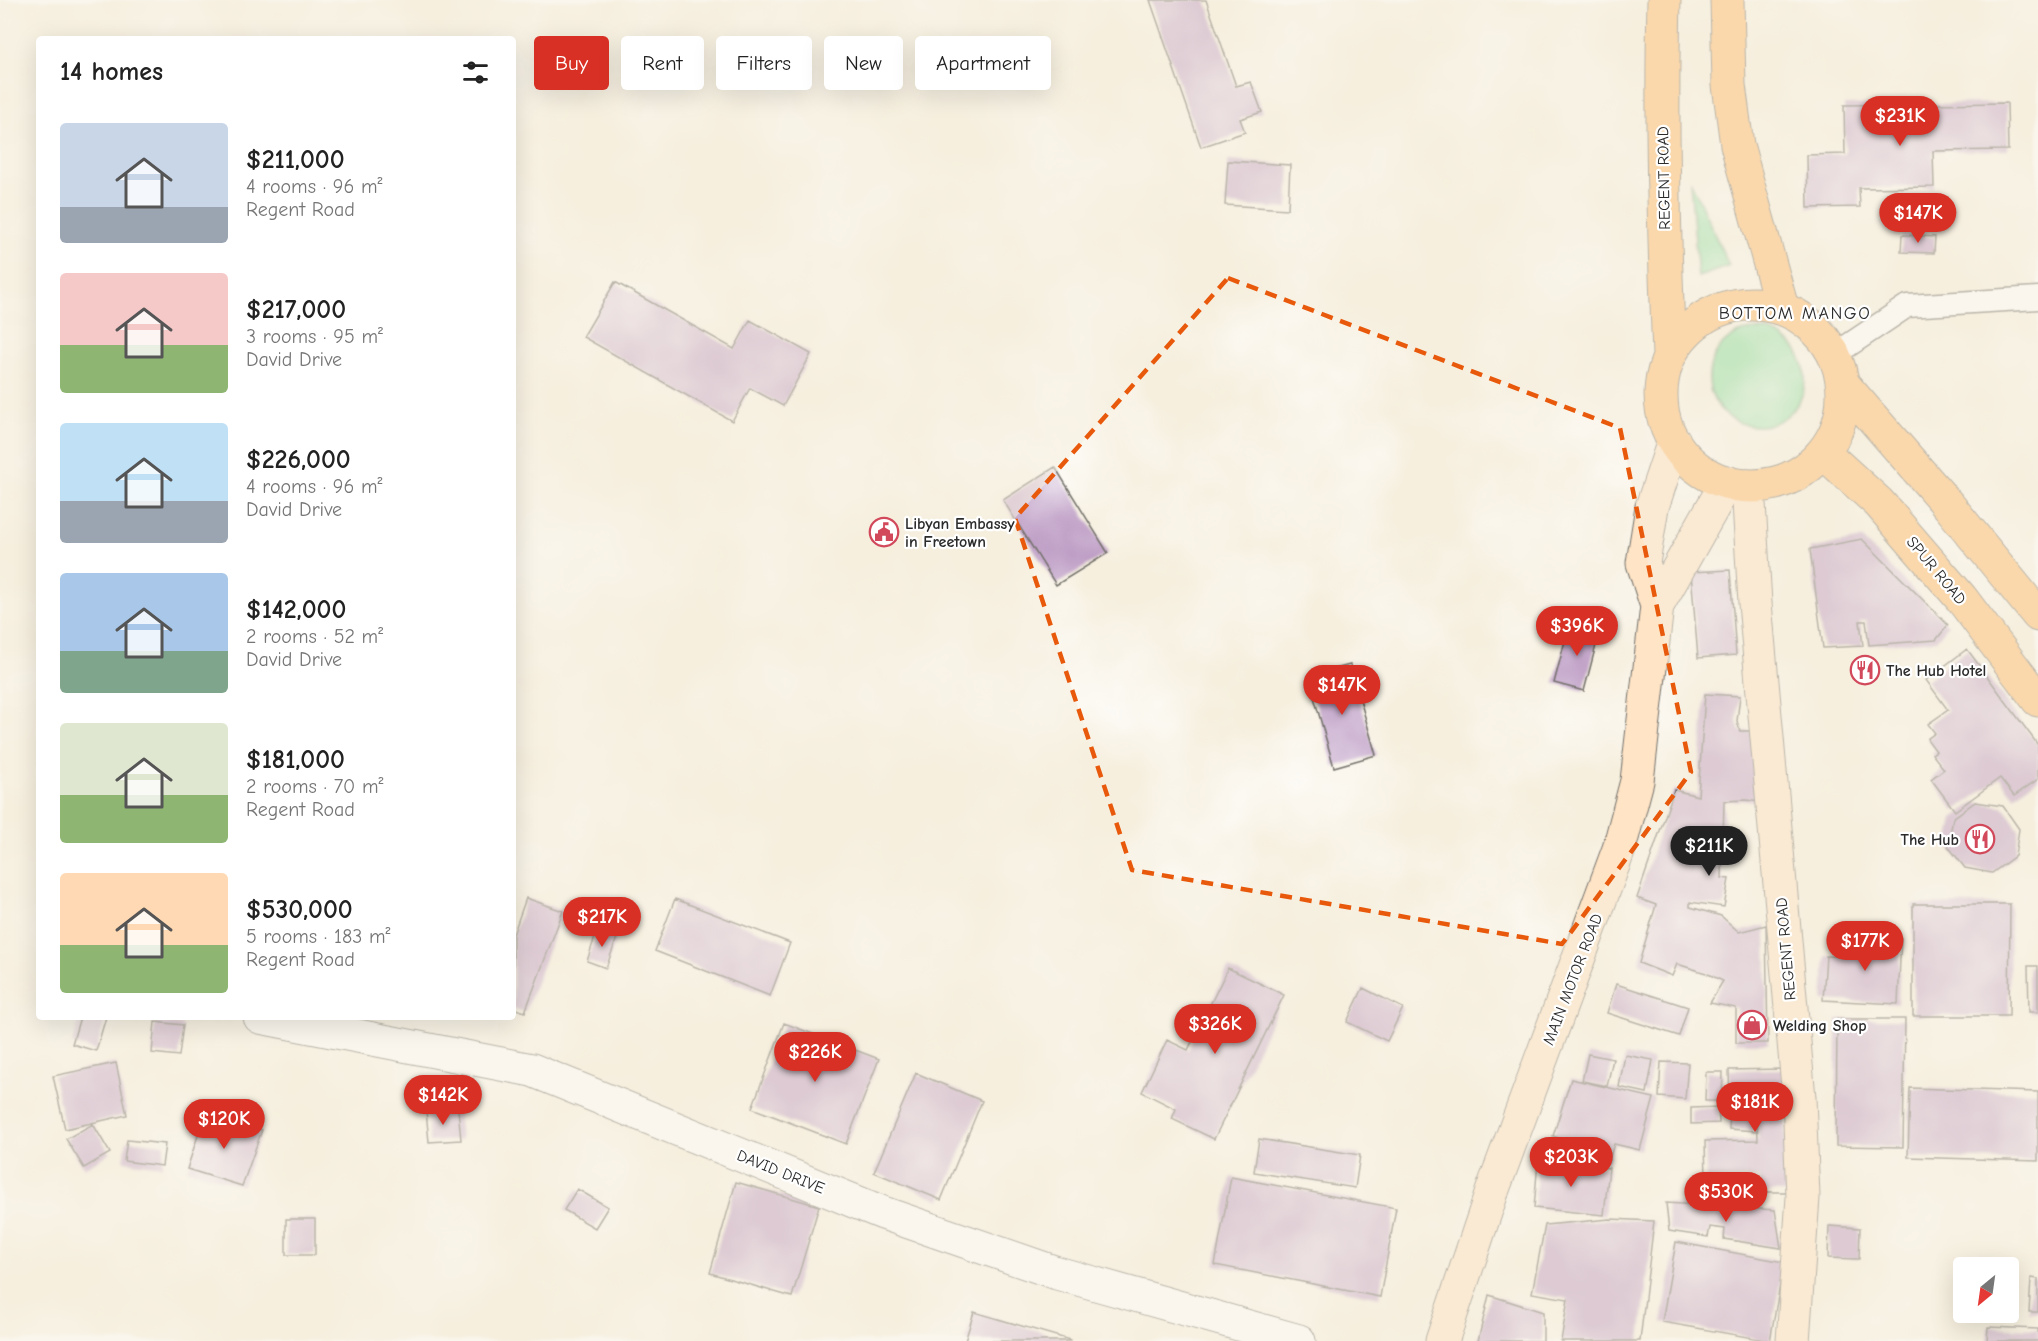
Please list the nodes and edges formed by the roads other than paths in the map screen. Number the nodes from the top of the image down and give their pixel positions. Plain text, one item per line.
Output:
1 (1664, 0) edge
2 (1727, 0) edge
3 (2038, 298) edge
4 (1782, 308) junction
5 (1670, 355) junction
6 (1838, 369) junction
7 (1674, 441) junction
8 (1823, 452) junction
9 (1737, 484) junction
10 (1657, 606) junction
11 (2038, 615) edge
12 (2038, 700) edge
13 (275, 1020) edge
14 (1299, 1341) edge
15 (1442, 1341) edge
16 (1793, 1341) edge

1 - 5 main road, REGENT ROAD
2 - 4 main road
3 - 6 lane
4 - 5 main road
4 - 6 main road
5 - 7 main road
6 - 8 main road
6 - 11 main road
7 - 9 main road
7 - 10 main road, MAIN MOTOR ROAD
8 - 9 main road
8 - 12 main road, SPUR ROAD
9 - 10 main road, MAIN MOTOR ROAD
9 - 16 main road, REGENT ROAD
10 - 15 main road, MAIN MOTOR ROAD
13 - 14 street, DAVID DRIVE

